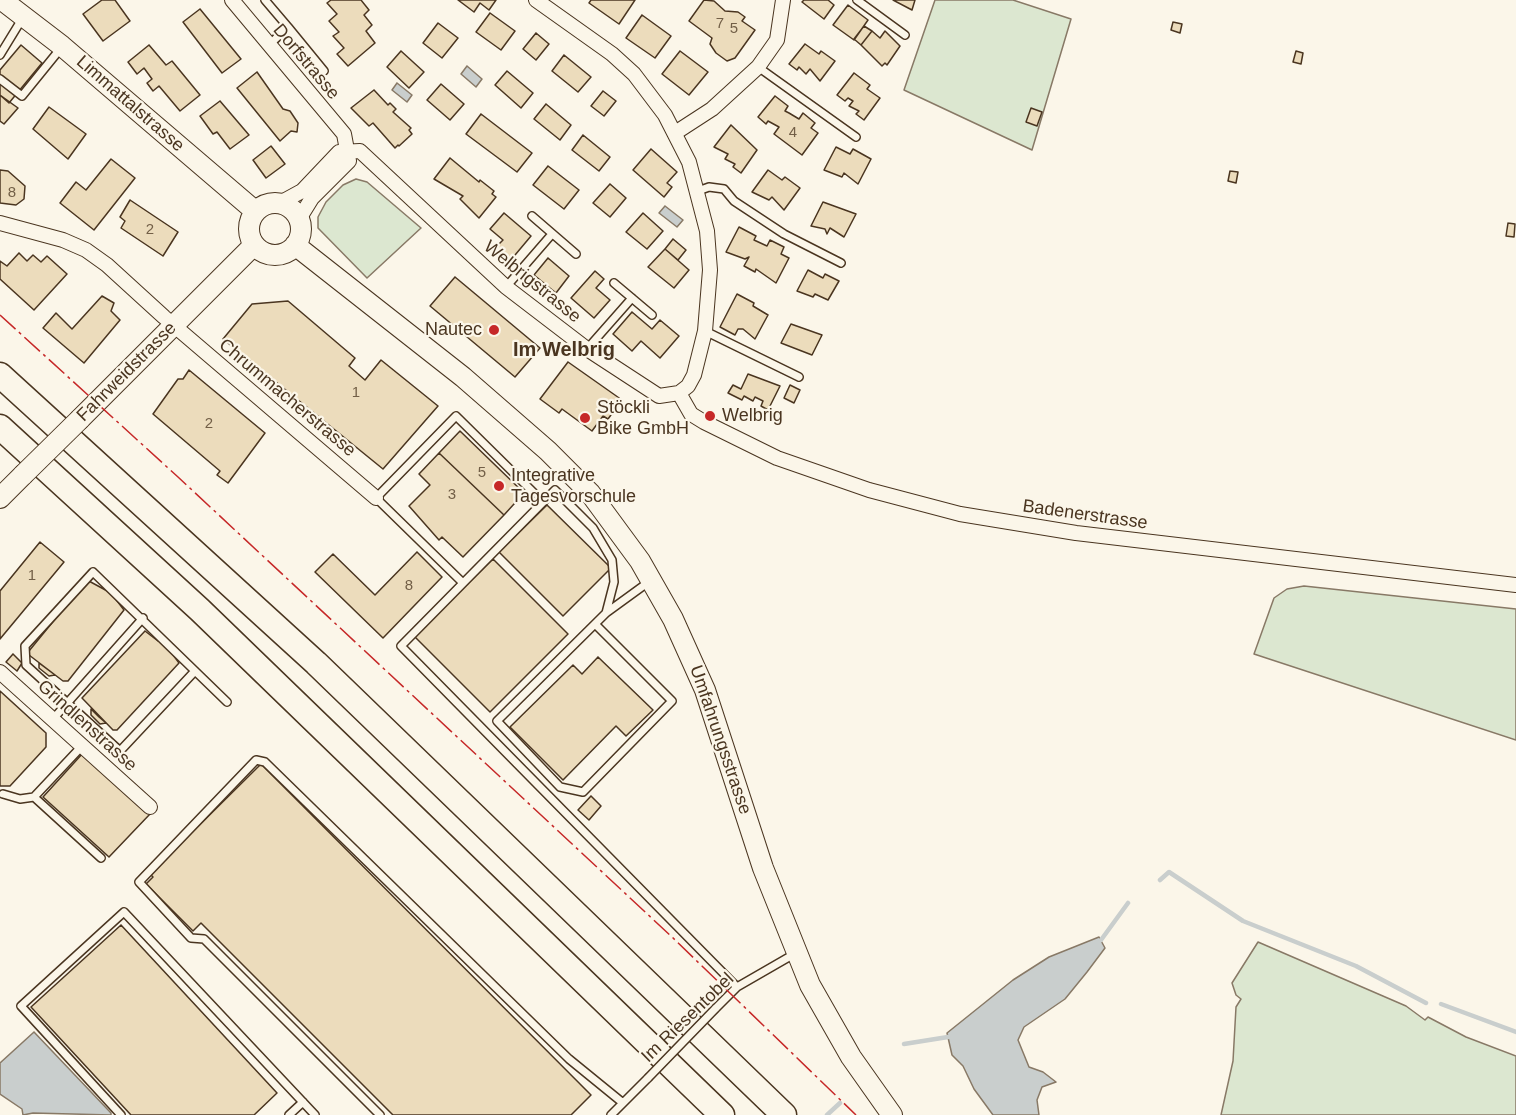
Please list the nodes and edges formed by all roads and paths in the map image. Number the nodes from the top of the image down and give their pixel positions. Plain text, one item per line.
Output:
1 (2, 0) edge
2 (232, 0) edge
3 (265, 0) edge
4 (536, 0) edge
5 (783, 0) edge
6 (856, 0) edge
7 (24, 16) junction
8 (288, 27) junction
9 (905, 35) dead end
10 (62, 46) junction
11 (268, 46) junction
12 (0, 55) edge
13 (758, 67) junction
14 (324, 71) dead end
15 (0, 79) edge
16 (675, 133) junction
17 (856, 137) dead end
18 (348, 150) junction
19 (698, 191) junction
20 (280, 203) junction
21 (255, 211) junction
22 (532, 216) dead end
23 (299, 219) junction
24 (0, 223) edge
25 (552, 234) junction
26 (254, 245) junction
27 (295, 245) junction
28 (576, 254) dead end
29 (841, 263) dead end
30 (614, 283) dead end
31 (506, 287) junction
32 (632, 298) junction
33 (652, 315) dead end
34 (174, 325) junction
35 (705, 332) junction
36 (587, 350) junction
37 (0, 375) edge
38 (799, 377) dead end
39 (678, 393) junction
40 (0, 427) edge
41 (534, 492) dead end
42 (0, 498) edge
43 (376, 498) junction
44 (652, 580) junction
45 (463, 583) junction
46 (1516, 585) edge
47 (606, 613) junction
48 (143, 618) junction
49 (595, 624) junction
50 (195, 671) junction
51 (0, 672) edge
52 (68, 702) junction
53 (227, 702) dead end
54 (53, 719) junction
55 (83, 745) junction
56 (3, 794) dead end
57 (34, 797) junction
58 (150, 807) dead end
59 (101, 858) dead end
60 (796, 953) junction
61 (737, 987) junction
62 (303, 1102) junction
63 (623, 1103) junction
64 (121, 1115) edge
65 (289, 1115) edge
66 (315, 1115) edge
67 (380, 1115) edge
68 (612, 1115) edge
69 (722, 1115) edge
70 (784, 1115) edge
71 (892, 1115) edge

1 - 7 main road, Limmattalstrasse
2 - 11 street, Dorfstrasse
3 - 8 lane
4 - 16 street
5 - 13 street
6 - 9 lane
7 - 10 main road, Limmattalstrasse
7 - 12 lane
8 - 11 lane
8 - 14 lane
10 - 15 lane
10 - 21 main road, Limmattalstrasse
11 - 18 street, Dorfstrasse
13 - 16 street
13 - 17 lane
16 - 19 street
18 - 20 street
18 - 23 street
18 - 31 street, Welbrigstrasse
19 - 29 lane
19 - 35 street
20 - 21 main road
20 - 23 main road
21 - 26 main road
22 - 25 lane
23 - 27 main road
24 - 34 street, Chrummacherstrasse
25 - 28 lane
25 - 31 lane
26 - 27 main road
26 - 34 main road, Fahrweidstrasse
27 - 44 main road, Umfahrungsstrasse
30 - 32 lane
31 - 36 street, Welbrigstrasse
32 - 33 lane
32 - 36 lane
34 - 42 main road, Fahrweidstrasse, bridge
34 - 43 street, Chrummacherstrasse
35 - 38 lane
35 - 39 street
36 - 39 street, Welbrigstrasse
37 - 70 highway
39 - 46 street, Badenerstrasse
40 - 69 highway
41 - 43 lane
43 - 45 lane
44 - 47 lane
44 - 60 main road, Umfahrungsstrasse
45 - 47 lane
45 - 61 lane
47 - 49 lane
48 - 50 lane
48 - 52 lane
48 - 52 lane
49 - 49 lane
50 - 52 lane
50 - 53 lane
51 - 54 street, Grindlenstrasse
52 - 54 lane
54 - 55 street, Grindlenstrasse
55 - 57 lane
55 - 58 street, Grindlenstrasse
56 - 57 lane
57 - 59 lane
60 - 61 lane, Im Riesentobel
60 - 71 main road, Umfahrungsstrasse
61 - 63 lane, Im Riesentobel, bridge
62 - 64 lane
62 - 65 lane
62 - 66 lane
63 - 67 lane
63 - 68 lane, Im Riesentobel

